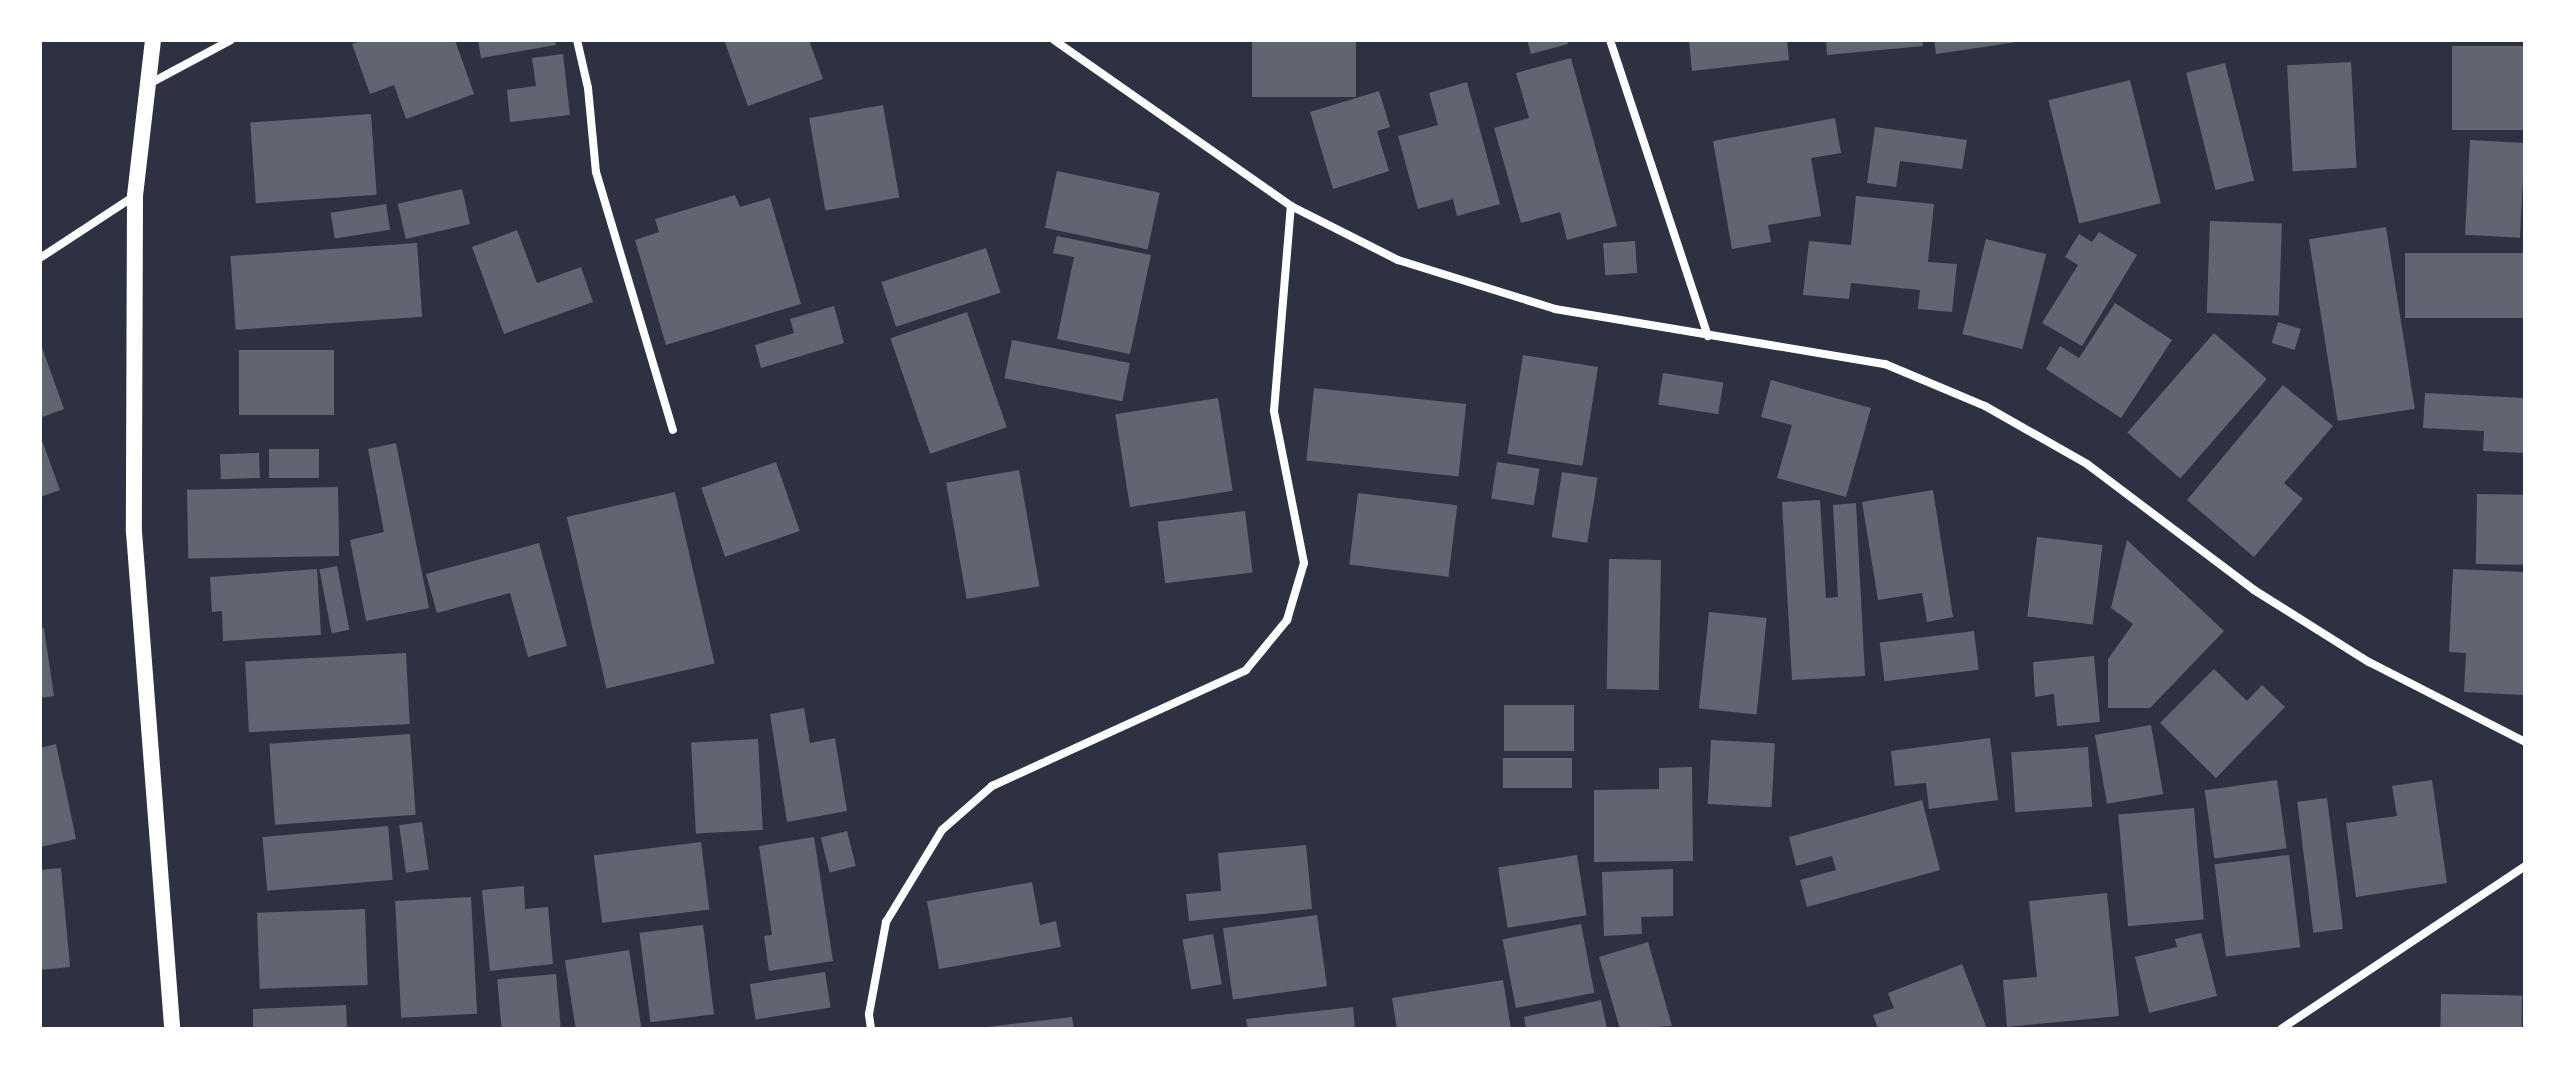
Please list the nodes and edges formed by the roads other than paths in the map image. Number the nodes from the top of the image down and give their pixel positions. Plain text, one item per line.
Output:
1 (153, 40) edge
2 (231, 40) edge
3 (577, 40) edge
4 (1054, 40) edge
5 (1610, 40) edge
6 (146, 86) junction
7 (135, 196) junction
8 (1291, 206) junction
9 (40, 258) edge
10 (1708, 336) junction
11 (673, 430) dead end
12 (2525, 742) edge
13 (2525, 866) edge
14 (172, 1029) edge
15 (871, 1029) edge
16 (2281, 1029) edge

1 - 6 main road
2 - 6 street
3 - 11 street
4 - 8 street
5 - 10 street
6 - 7 main road
7 - 9 street
7 - 14 main road
8 - 10 street
8 - 15 street
10 - 12 street
13 - 16 street

